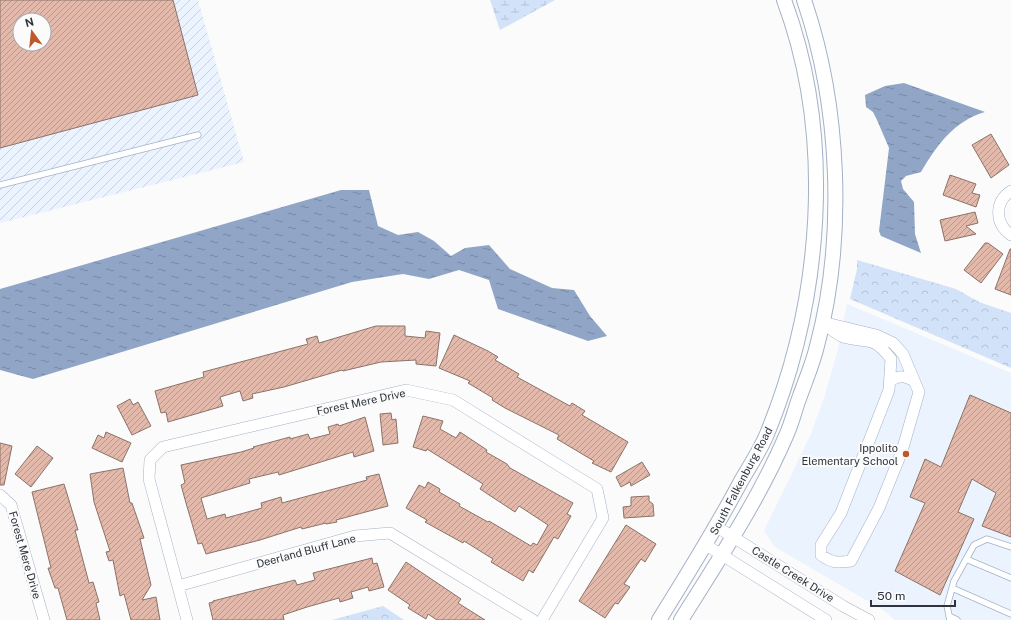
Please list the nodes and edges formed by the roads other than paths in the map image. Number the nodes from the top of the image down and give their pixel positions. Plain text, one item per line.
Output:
1 (784, 0) edge
2 (804, 0) edge
3 (198, 134) dead end
4 (0, 185) edge
5 (1011, 191) edge
6 (1011, 235) edge
7 (815, 238) junction
8 (822, 322) junction
9 (890, 381) junction
10 (914, 381) junction
11 (0, 495) edge
12 (717, 527) junction
13 (733, 537) junction
14 (706, 545) junction
15 (1011, 547) edge
16 (722, 555) junction
17 (966, 559) junction
18 (1011, 578) edge
19 (178, 586) junction
20 (952, 588) junction
21 (1011, 614) edge
22 (950, 618) edge
23 (44, 620) edge
24 (187, 620) edge
25 (533, 620) edge
26 (542, 620) edge
27 (659, 620) edge
28 (681, 620) edge
29 (826, 620) edge
30 (869, 620) edge
31 (957, 620) edge

1 - 7 street, South Falkenburg Road
2 - 8 street, South Falkenburg Road
3 - 4 lane
5 - 6 street
7 - 8 street
7 - 12 street, South Falkenburg Road
8 - 9 street
8 - 10 street
8 - 13 street, South Falkenburg Road
9 - 10 street
9 - 10 street
11 - 23 street, Forest Mere Drive
12 - 13 street, Castle Creek Drive
12 - 14 street, South Falkenburg Road
13 - 16 street, South Falkenburg Road
13 - 30 street, Castle Creek Drive
14 - 16 street, Castle Creek Drive
14 - 27 street, South Falkenburg Road
15 - 17 lane
16 - 28 street, South Falkenburg Road
16 - 29 street, Castle Creek Drive
17 - 18 lane
17 - 20 lane
19 - 24 street, Forest Mere Drive
19 - 25 street, Deerland Bluff Lane
19 - 26 street, Forest Mere Drive
20 - 21 lane
20 - 22 lane
22 - 31 lane

